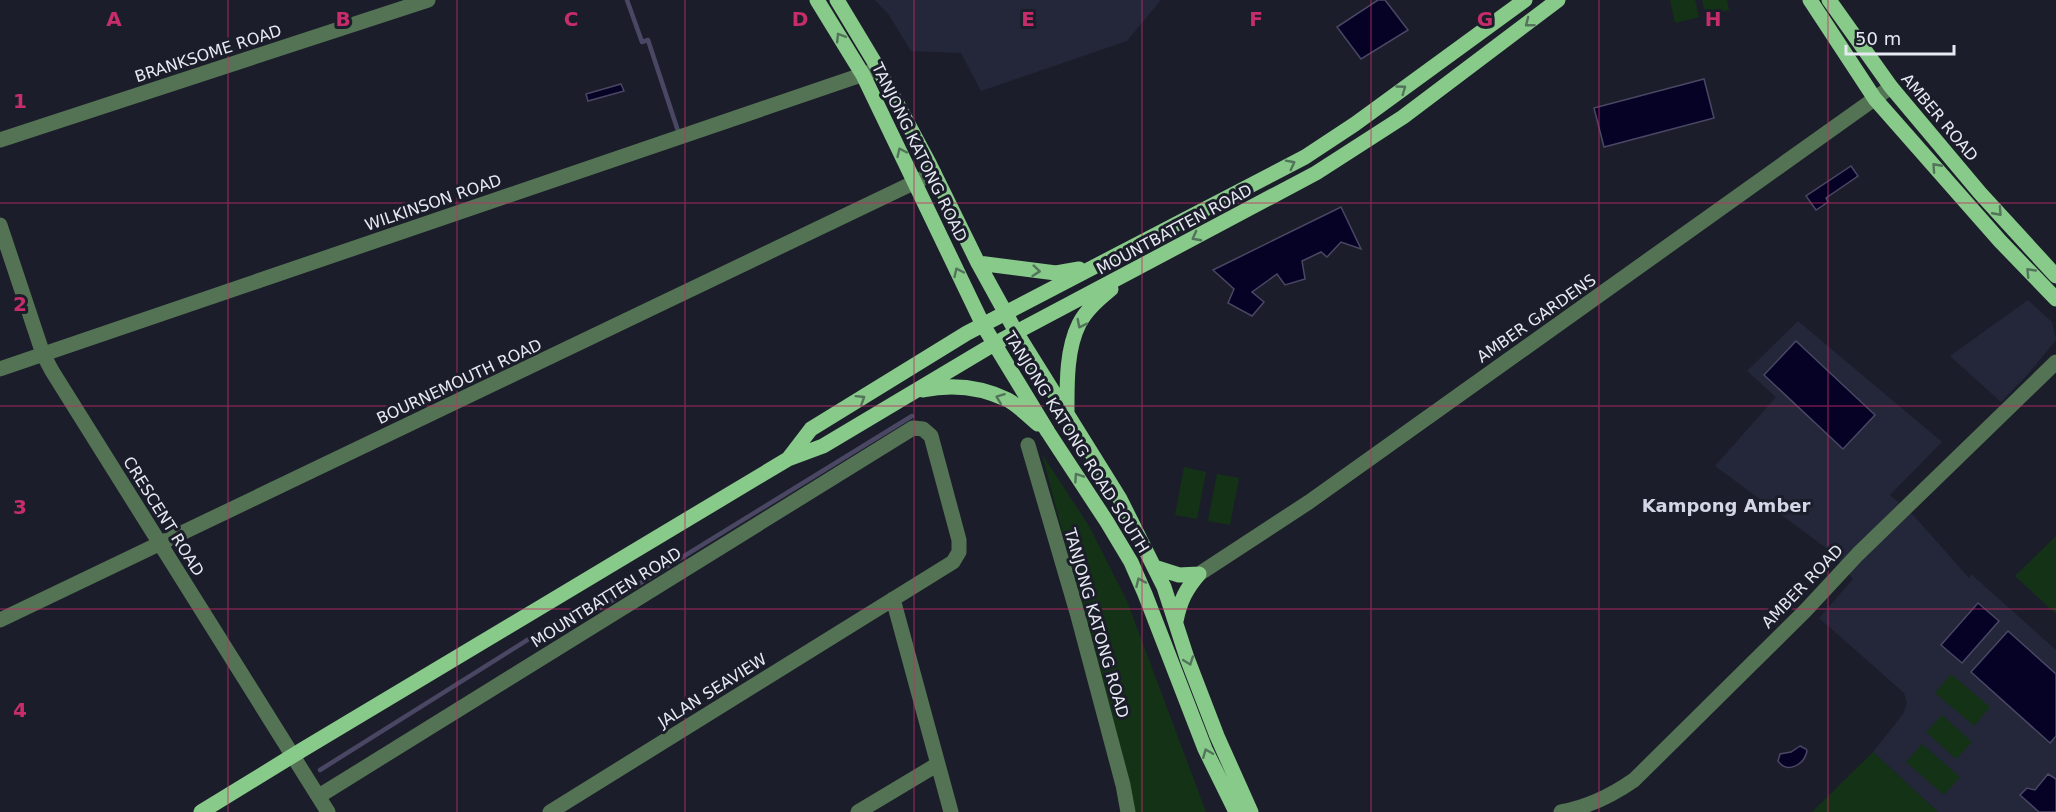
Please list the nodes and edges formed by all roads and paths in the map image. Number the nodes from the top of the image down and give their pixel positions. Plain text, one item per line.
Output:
1 (428, 0) edge
2 (817, 0) edge
3 (837, 0) edge
4 (1525, 0) edge
5 (1558, 0) edge
6 (1809, 0) edge
7 (1829, 0) edge
8 (878, 68) junction
9 (863, 75) junction
10 (1891, 87) junction
11 (1875, 99) junction
12 (0, 140) edge
13 (934, 173) junction
14 (915, 182) junction
15 (0, 225) edge
16 (978, 263) junction
17 (1094, 267) junction
18 (2056, 276) edge
19 (1118, 279) junction
20 (2056, 299) edge
21 (1005, 313) junction
22 (983, 325) junction
23 (1016, 332) junction
24 (994, 344) junction
25 (43, 354) junction
26 (2056, 362) edge
27 (0, 369) edge
28 (910, 393) junction
29 (1067, 415) junction
30 (913, 428) joint
31 (1048, 432) junction
32 (1028, 445) dead end
33 (788, 459) junction
34 (160, 543) junction
35 (1154, 567) junction
36 (1199, 574) junction
37 (893, 599) junction
38 (0, 620) edge
39 (1176, 624) junction
40 (293, 756) junction
41 (938, 764) junction
42 (319, 796) junction
43 (201, 812) edge
44 (328, 812) edge
45 (550, 812) edge
46 (858, 812) edge
47 (951, 812) edge
48 (1128, 812) edge
49 (1236, 812) edge
50 (1251, 812) edge
51 (1561, 812) edge

1 - 12 street, BRANKSOME ROAD
9 -> 2 main road, TANJONG KATONG ROAD
3 - 8 main road, TANJONG KATONG ROAD
17 -> 4 main road, MOUNTBATTEN ROAD
5 -> 19 main road, MOUNTBATTEN ROAD
6 - 11 main road
7 - 10 main road, AMBER ROAD
8 - 9 street, WILKINSON ROAD
8 - 13 main road, TANJONG KATONG ROAD
14 -> 9 main road, TANJONG KATONG ROAD
9 - 25 street, WILKINSON ROAD
10 - 11 street, AMBER GARDENS
10 -> 18 main road, AMBER ROAD
20 -> 11 main road
11 - 36 street, AMBER GARDENS
13 - 14 street, BOURNEMOUTH ROAD
13 - 16 main road, TANJONG KATONG ROAD
22 -> 14 main road, TANJONG KATONG ROAD
14 - 34 street, BOURNEMOUTH ROAD
15 - 25 street, CRESCENT ROAD
16 -> 17 main road
16 - 21 main road, TANJONG KATONG ROAD
17 - 21 main road, MOUNTBATTEN ROAD
19 - 23 main road, MOUNTBATTEN ROAD
19 -> 29 main road
21 - 22 main road, MOUNTBATTEN ROAD
21 - 23 main road, TANJONG KATONG ROAD SOUTH
22 - 24 main road, TANJONG KATONG ROAD SOUTH
33 -> 22 main road, MOUNTBATTEN ROAD
23 - 24 main road, MOUNTBATTEN ROAD
23 - 29 main road, TANJONG KATONG ROAD SOUTH
24 - 28 main road, MOUNTBATTEN ROAD
24 - 31 main road, TANJONG KATONG ROAD SOUTH
25 - 27 street, WILKINSON ROAD
25 - 34 street, CRESCENT ROAD
26 - 51 street, AMBER ROAD
31 -> 28 main road
28 - 33 main road, MOUNTBATTEN ROAD
29 - 35 main road, TANJONG KATONG ROAD SOUTH
30 - 37 street, JALAN SEAVIEW
30 - 42 street, MOUNTBATTEN ROAD
49 -> 31 main road, TANJONG KATONG ROAD SOUTH
32 - 48 street, TANJONG KATONG ROAD
33 - 40 main road, MOUNTBATTEN ROAD
34 - 38 street, BOURNEMOUTH ROAD
34 - 40 street, CRESCENT ROAD
35 - 36 main road
35 - 39 main road, TANJONG KATONG ROAD SOUTH
36 - 39 main road
37 - 41 street
37 - 45 street, JALAN SEAVIEW
39 -> 50 main road, TANJONG KATONG ROAD SOUTH
40 - 42 street, CRESCENT ROAD
40 - 43 main road, MOUNTBATTEN ROAD
41 - 46 street
41 - 47 street
42 - 44 street, CRESCENT ROAD

